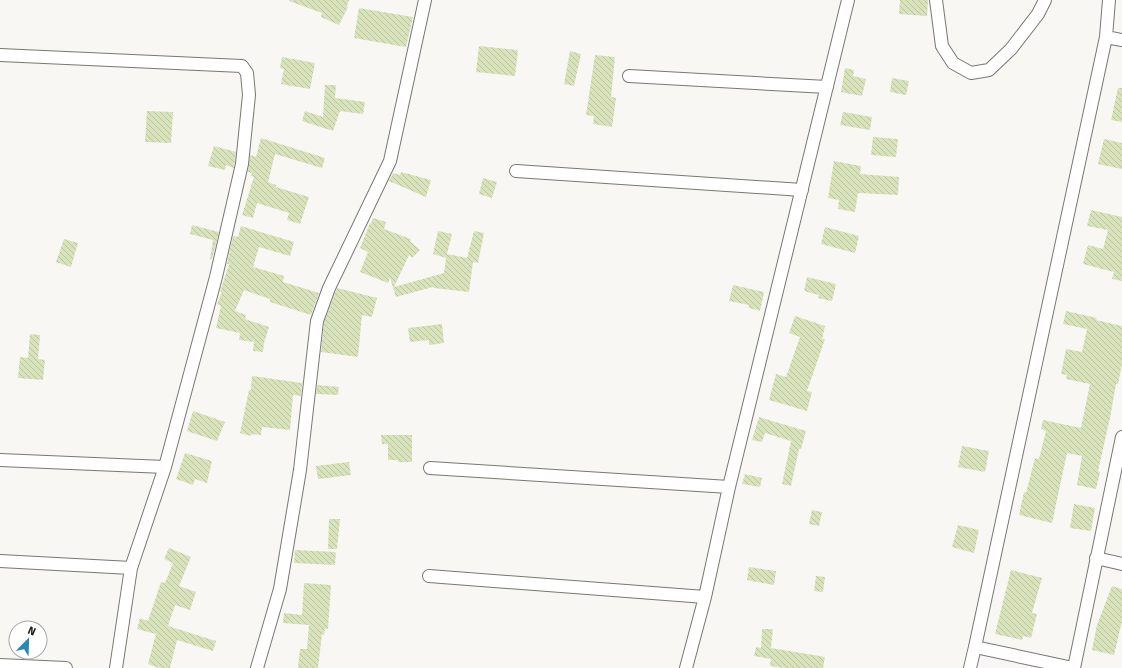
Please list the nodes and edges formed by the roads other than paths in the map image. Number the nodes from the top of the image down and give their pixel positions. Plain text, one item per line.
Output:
1 (425, 0) edge
2 (848, 0) edge
3 (936, 0) edge
4 (1045, 0) edge
5 (1109, 0) edge
6 (1106, 37) junction
7 (1122, 40) edge
8 (0, 55) edge
9 (629, 76) dead end
10 (827, 87) junction
11 (516, 171) dead end
12 (802, 190) junction
13 (1122, 437) edge
14 (0, 460) edge
15 (1119, 466) edge
16 (165, 467) junction
17 (430, 468) dead end
18 (729, 487) junction
19 (1096, 558) junction
20 (0, 561) edge
21 (1122, 564) edge
22 (131, 568) junction
23 (429, 576) dead end
24 (705, 597) junction
25 (975, 647) junction
26 (0, 665) edge
27 (66, 668) edge
28 (116, 668) edge
29 (257, 668) edge
30 (686, 668) edge
31 (970, 668) edge
32 (1073, 668) edge

1 - 29 street
2 - 10 street
3 - 4 street
5 - 6 street
6 - 7 street
6 - 25 street
8 - 16 street
9 - 10 street
10 - 12 street
11 - 12 street
12 - 18 street
13 - 15 street
14 - 16 street
15 - 19 street
16 - 22 street
17 - 18 street
18 - 24 street
19 - 21 street
19 - 32 street
20 - 22 street
22 - 28 street
23 - 24 street
24 - 30 street
25 - 31 street
25 - 32 street
26 - 27 street

